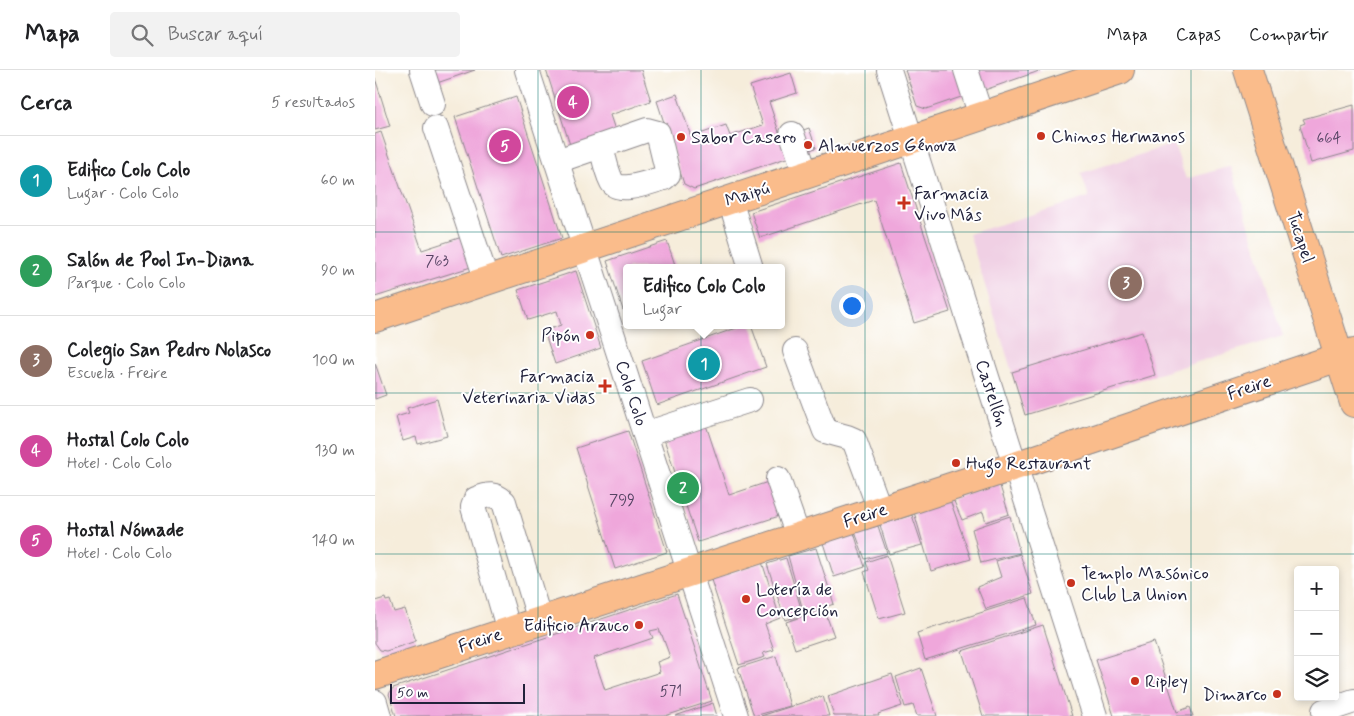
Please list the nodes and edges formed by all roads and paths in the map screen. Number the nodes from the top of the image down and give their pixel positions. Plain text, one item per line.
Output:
1 (421, 70) edge
2 (527, 70) edge
3 (889, 70) edge
4 (966, 70) edge
5 (1120, 70) edge
6 (1248, 70) edge
7 (433, 104) dead end
8 (981, 116) junction
9 (436, 128) dead end
10 (792, 134) dead end
11 (911, 140) junction
12 (601, 146) dead end
13 (557, 161) junction
14 (806, 175) junction
15 (730, 200) junction
16 (585, 248) junction
17 (750, 264) edge
18 (487, 281) junction
19 (375, 318) edge
20 (795, 352) dead end
21 (1347, 354) edge
22 (749, 400) dead end
23 (1354, 403) edge
24 (645, 434) junction
25 (1015, 466) junction
26 (778, 479) dead end
27 (880, 510) junction
28 (798, 536) junction
29 (689, 572) junction
30 (540, 621) junction
31 (509, 631) junction
32 (375, 675) edge
33 (1354, 701) edge
34 (375, 702) edge
35 (1324, 712) dead end
36 (379, 716) edge
37 (736, 716) edge
38 (1095, 716) edge

1 - 7 street
2 - 13 street, Colo Colo
3 - 11 street, Castellón
4 - 8 street
5 - 8 main road, Maipú
6 - 21 main road, Tucapel
8 - 11 main road, Maipú
9 - 18 street
10 - 14 street
11 - 14 main road, Maipú
11 - 25 street, Castellón
12 - 13 street
13 - 16 street, Colo Colo
14 - 15 main road, Maipú
15 - 16 main road, Maipú
15 - 17 street
16 - 18 main road, Maipú
16 - 24 street, Colo Colo
18 - 19 main road, Maipú
20 - 27 street
21 - 23 main road, Tucapel
21 - 25 main road, Freire
22 - 24 street
24 - 29 street, Colo Colo
25 - 27 main road, Freire
25 - 38 street, Castellón
26 - 28 street
27 - 28 main road, Freire
28 - 29 main road, Freire
29 - 30 main road, Freire
29 - 37 street, Colo Colo
30 - 31 main road, Freire
30 - 31 street
31 - 32 main road, Freire
33 - 35 street
34 - 36 street

